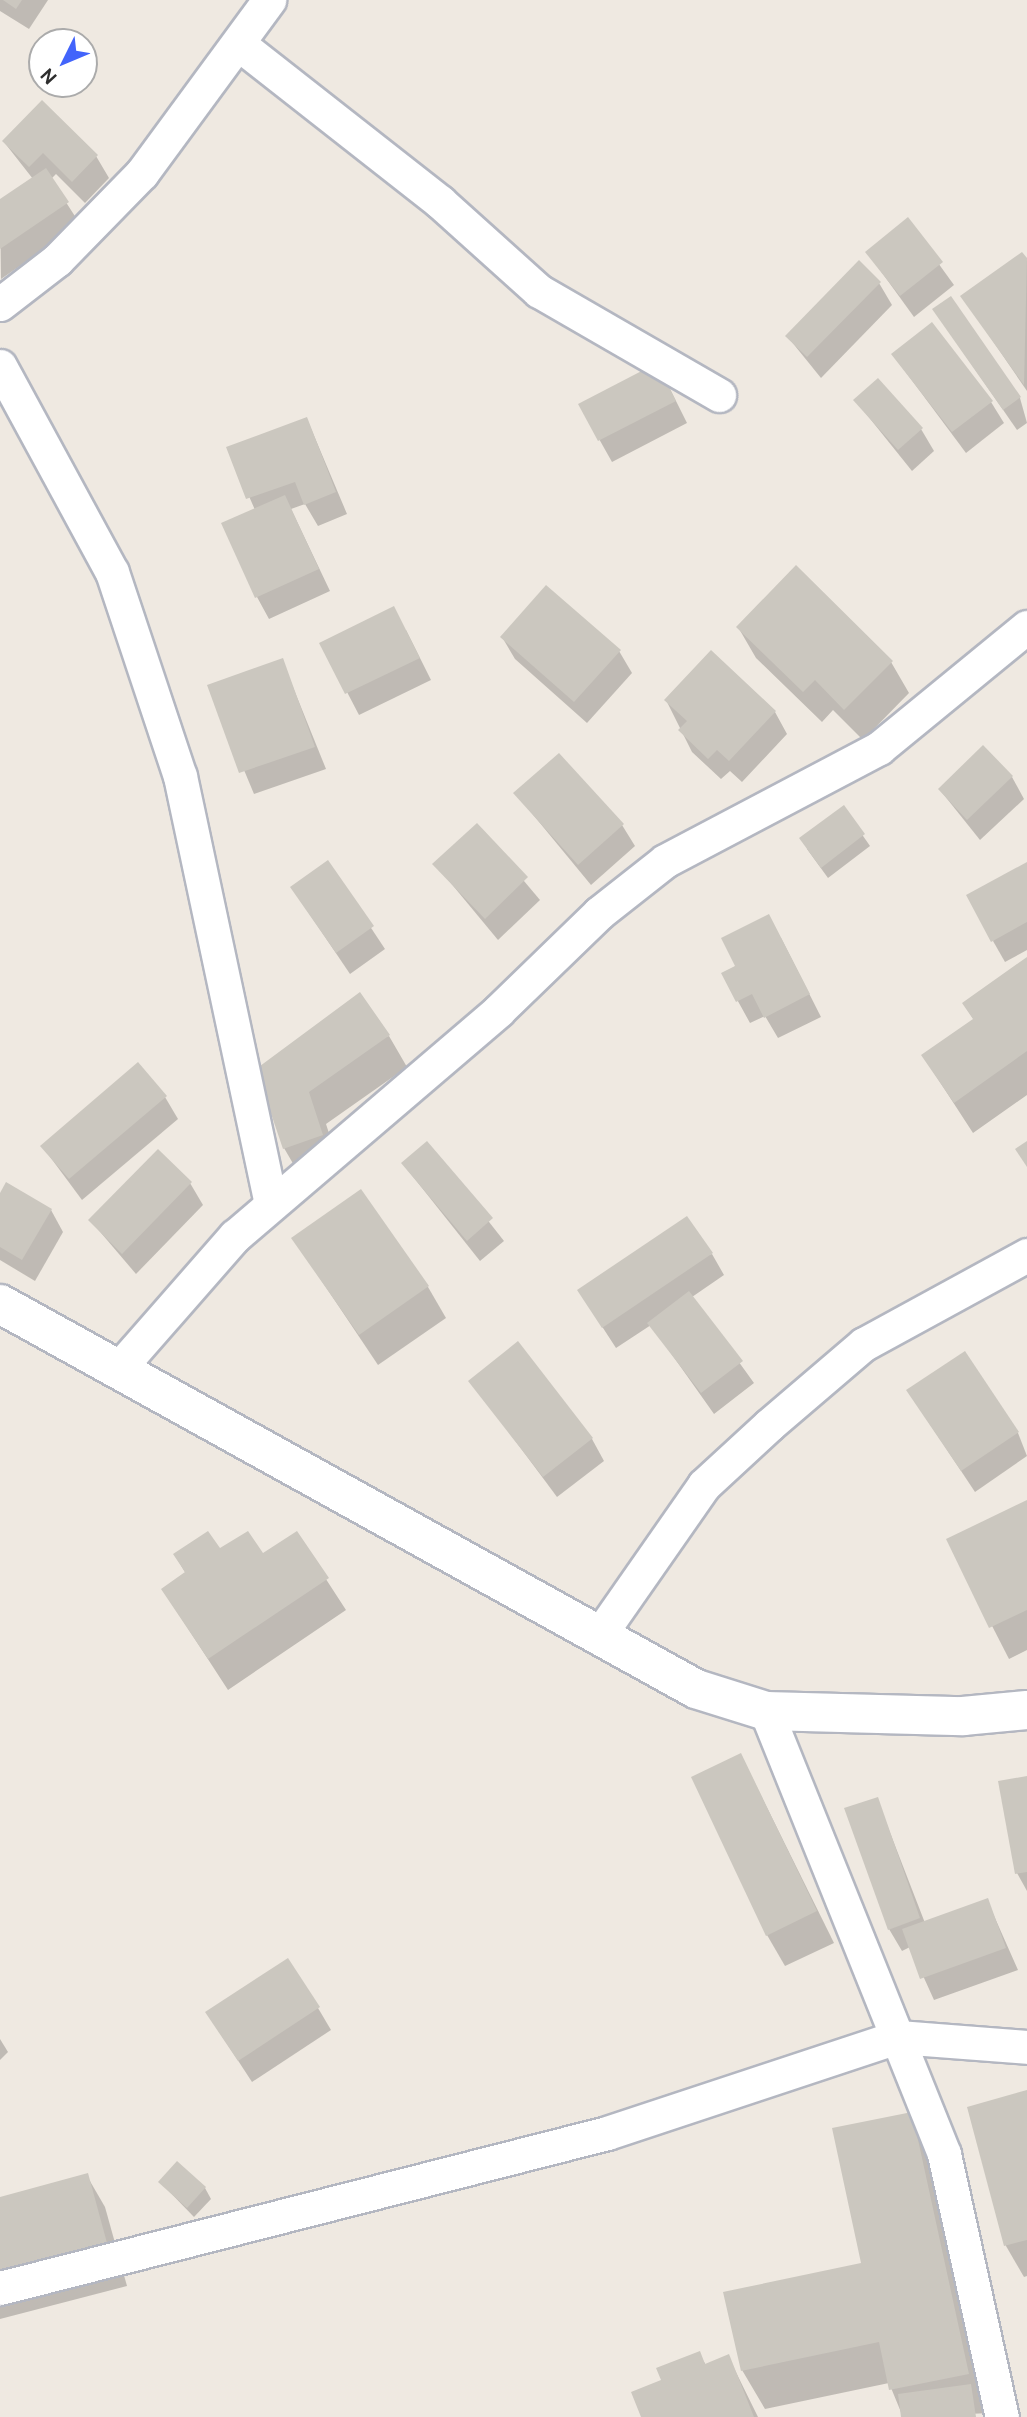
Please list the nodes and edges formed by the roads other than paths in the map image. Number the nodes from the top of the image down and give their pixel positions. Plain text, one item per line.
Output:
1 (269, 0) edge
2 (240, 45) junction
3 (0, 304) edge
4 (0, 366) edge
5 (719, 395) dead end
6 (1027, 627) edge
7 (271, 1203) junction
8 (1027, 1255) edge
9 (0, 1304) edge
10 (121, 1366) junction
11 (598, 1637) junction
12 (1027, 1710) edge
13 (766, 1711) junction
14 (898, 2037) junction
15 (1027, 2047) edge
16 (0, 2288) edge
17 (1002, 2417) edge

1 - 2 street
2 - 3 street
2 - 5 street
4 - 7 street
6 - 7 street
7 - 10 street
8 - 11 street
9 - 10 street
10 - 11 street
11 - 13 street
12 - 13 street
13 - 14 street
14 - 15 street
14 - 16 street
14 - 17 street

